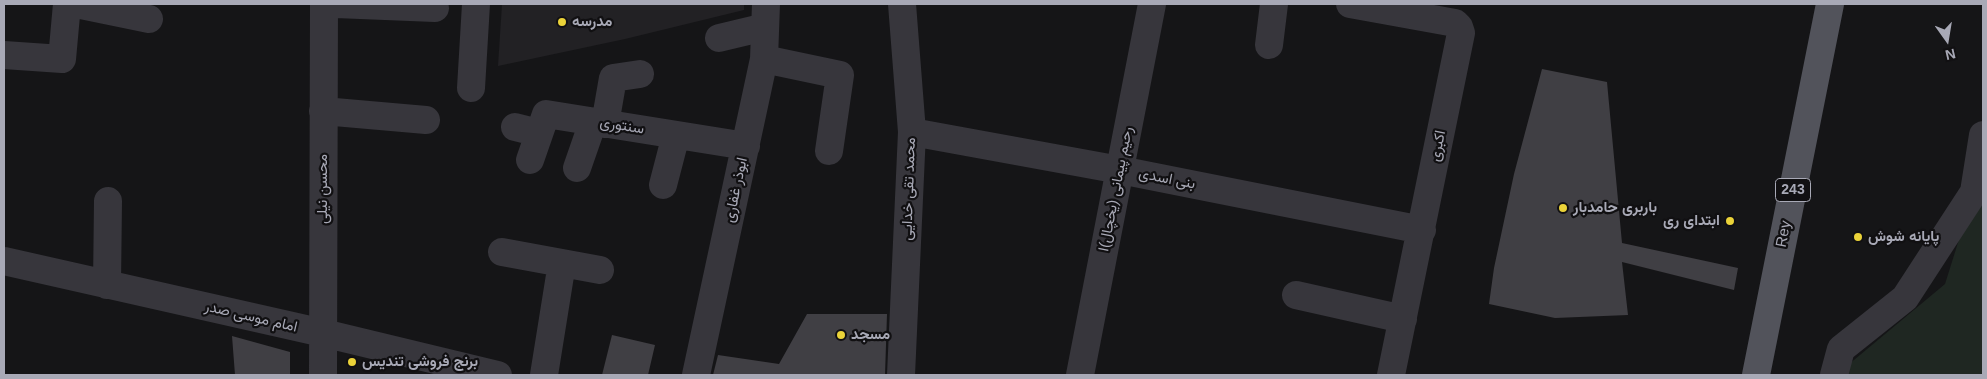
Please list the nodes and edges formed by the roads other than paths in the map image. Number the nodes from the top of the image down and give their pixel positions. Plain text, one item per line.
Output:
1 (67, 4) edge
2 (76, 4) edge
3 (324, 4) edge
4 (336, 4) edge
5 (476, 4) edge
6 (902, 4) edge
7 (1152, 4) edge
8 (1274, 4) edge
9 (1350, 4) edge
10 (1830, 4) edge
11 (434, 8) dead end
12 (765, 15) edge
13 (149, 19) dead end
14 (720, 38) dead end
15 (1269, 45) dead end
16 (4, 55) edge
17 (764, 59) junction
18 (640, 74) dead end
19 (471, 88) dead end
20 (324, 110) junction
21 (426, 120) dead end
22 (599, 123) junction
23 (912, 132) junction
24 (1983, 134) edge
25 (676, 135) junction
26 (746, 146) junction
27 (829, 151) dead end
28 (530, 160) dead end
29 (577, 168) dead end
30 (1120, 170) junction
31 (663, 185) dead end
32 (108, 201) dead end
33 (1422, 230) junction
34 (502, 252) dead end
35 (4, 261) edge
36 (562, 263) junction
37 (600, 270) dead end
38 (107, 285) junction
39 (1296, 295) dead end
40 (1403, 319) junction
41 (323, 333) junction
42 (323, 375) edge
43 (498, 375) edge
44 (544, 375) edge
45 (696, 375) edge
46 (901, 375) edge
47 (1080, 375) edge
48 (1392, 375) edge
49 (1756, 375) edge
50 (1834, 375) edge

1 - 16 street
2 - 13 street
3 - 20 street, محسن نیلی
4 - 11 street
5 - 19 street
6 - 23 street, محمد تقی خدایی
7 - 30 street, رحیم پیمانی (یخچال)ا
8 - 15 street
9 - 33 street, اکبری
10 - 49 main road, Rey / 243
12 - 14 street
12 - 17 street, ابوذر غفاری
17 - 26 street, ابوذر غفاری
17 - 27 street
18 - 22 street
20 - 21 street
20 - 41 street, محسن نیلی
22 - 25 street, سنتوری
22 - 28 street, سنتوری
22 - 29 street
23 - 30 street, بنی اسدی
23 - 46 street, محمد تقی خدایی
24 - 50 street
25 - 26 street, سنتوری
25 - 31 street
26 - 45 street, ابوذر غفاری
30 - 33 street, بنی اسدی
30 - 47 street, رحیم پیمانی (یخچال)ا
32 - 38 street
33 - 40 street, اکبری
34 - 36 street
35 - 38 street, امام موسی صدر
36 - 37 street
36 - 44 street
38 - 41 street, امام موسی صدر
39 - 40 street
40 - 48 street, اکبری
41 - 42 street, محسن نیلی
41 - 43 street, امام موسی صدر

